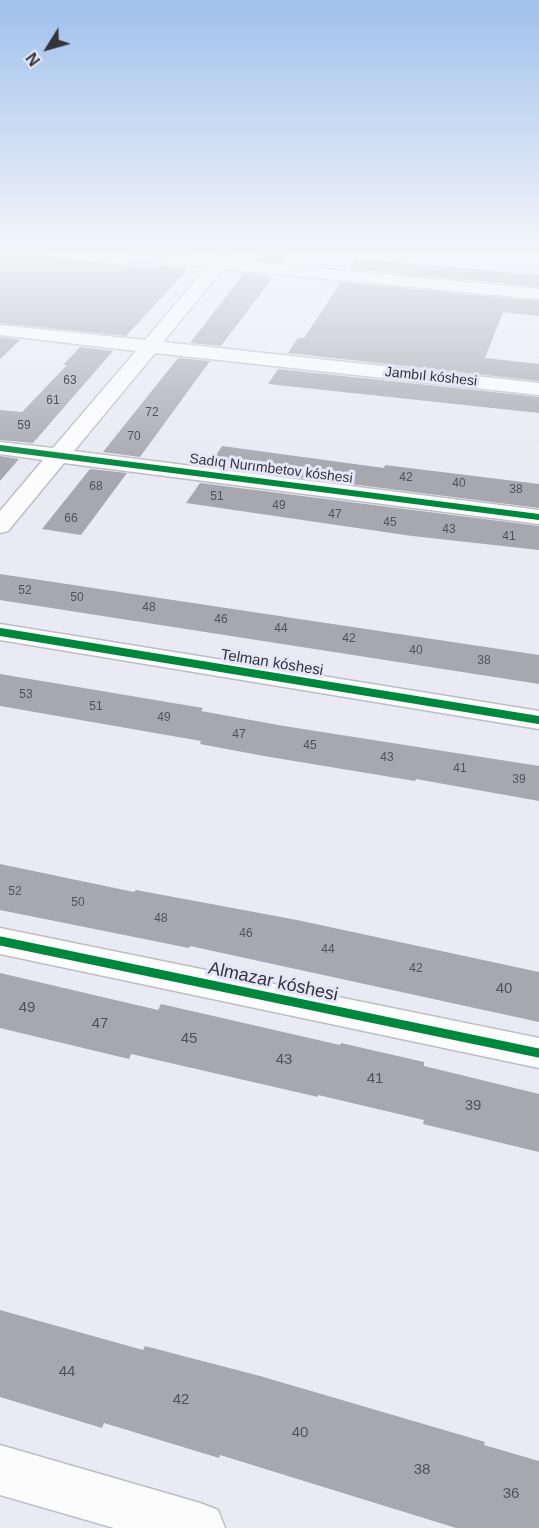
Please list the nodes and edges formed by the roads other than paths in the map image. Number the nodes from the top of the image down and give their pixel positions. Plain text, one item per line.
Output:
1 (165, 326) edge
2 (0, 330) edge
3 (148, 347) junction
4 (539, 389) edge
5 (0, 448) edge
6 (57, 455) junction
7 (539, 518) edge
8 (0, 526) edge
9 (0, 632) edge
10 (539, 720) edge
11 (0, 941) edge
12 (539, 1053) edge
13 (0, 1470) edge
14 (200, 1528) edge

1 - 3 street
2 - 3 street, Jambıl kóshesi
3 - 4 street, Jambıl kóshesi
3 - 6 street
5 - 6 street, Sadıq Nurımbetov kóshesi
6 - 7 street, Sadıq Nurımbetov kóshesi
6 - 8 street
9 - 10 street, Telman kóshesi
11 - 12 street, Almazar kóshesi
13 - 14 street

